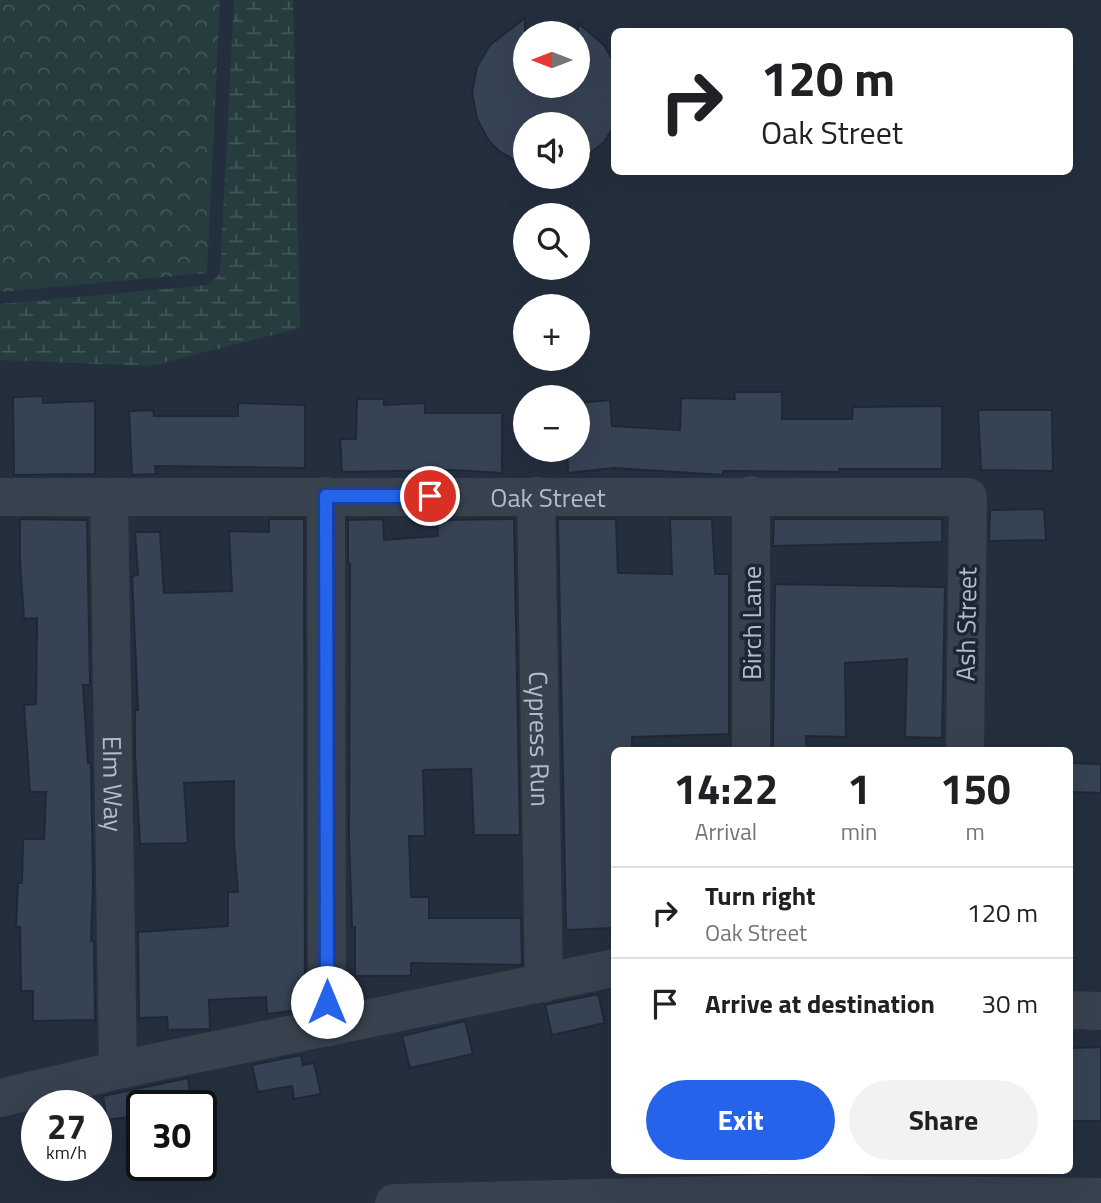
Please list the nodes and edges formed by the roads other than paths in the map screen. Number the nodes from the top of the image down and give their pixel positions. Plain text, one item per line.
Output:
1 (751, 495) junction
2 (326, 496) junction
3 (536, 496) junction
4 (968, 497) joint
5 (0, 498) edge
6 (109, 498) junction
7 (751, 747) edge
8 (965, 747) edge
9 (611, 969) edge
10 (544, 983) junction
11 (1073, 1010) edge
12 (1101, 1011) edge
13 (327, 1028) junction
14 (118, 1070) junction
15 (0, 1098) edge
16 (1101, 1198) edge
17 (883, 1199) edge
18 (394, 1203) edge

1 - 3 street, Oak Street
1 - 4 street, Oak Street
1 - 7 street, Birch Lane
2 - 3 street, Oak Street
2 - 6 street, Oak Street
2 - 13 street
3 - 10 street, Cypress Run
4 - 8 street, Ash Street
5 - 6 street, Oak Street
6 - 14 street, Elm Way
9 - 10 street
10 - 13 street
11 - 12 street
13 - 14 street
14 - 15 street
16 - 17 street
17 - 18 street

